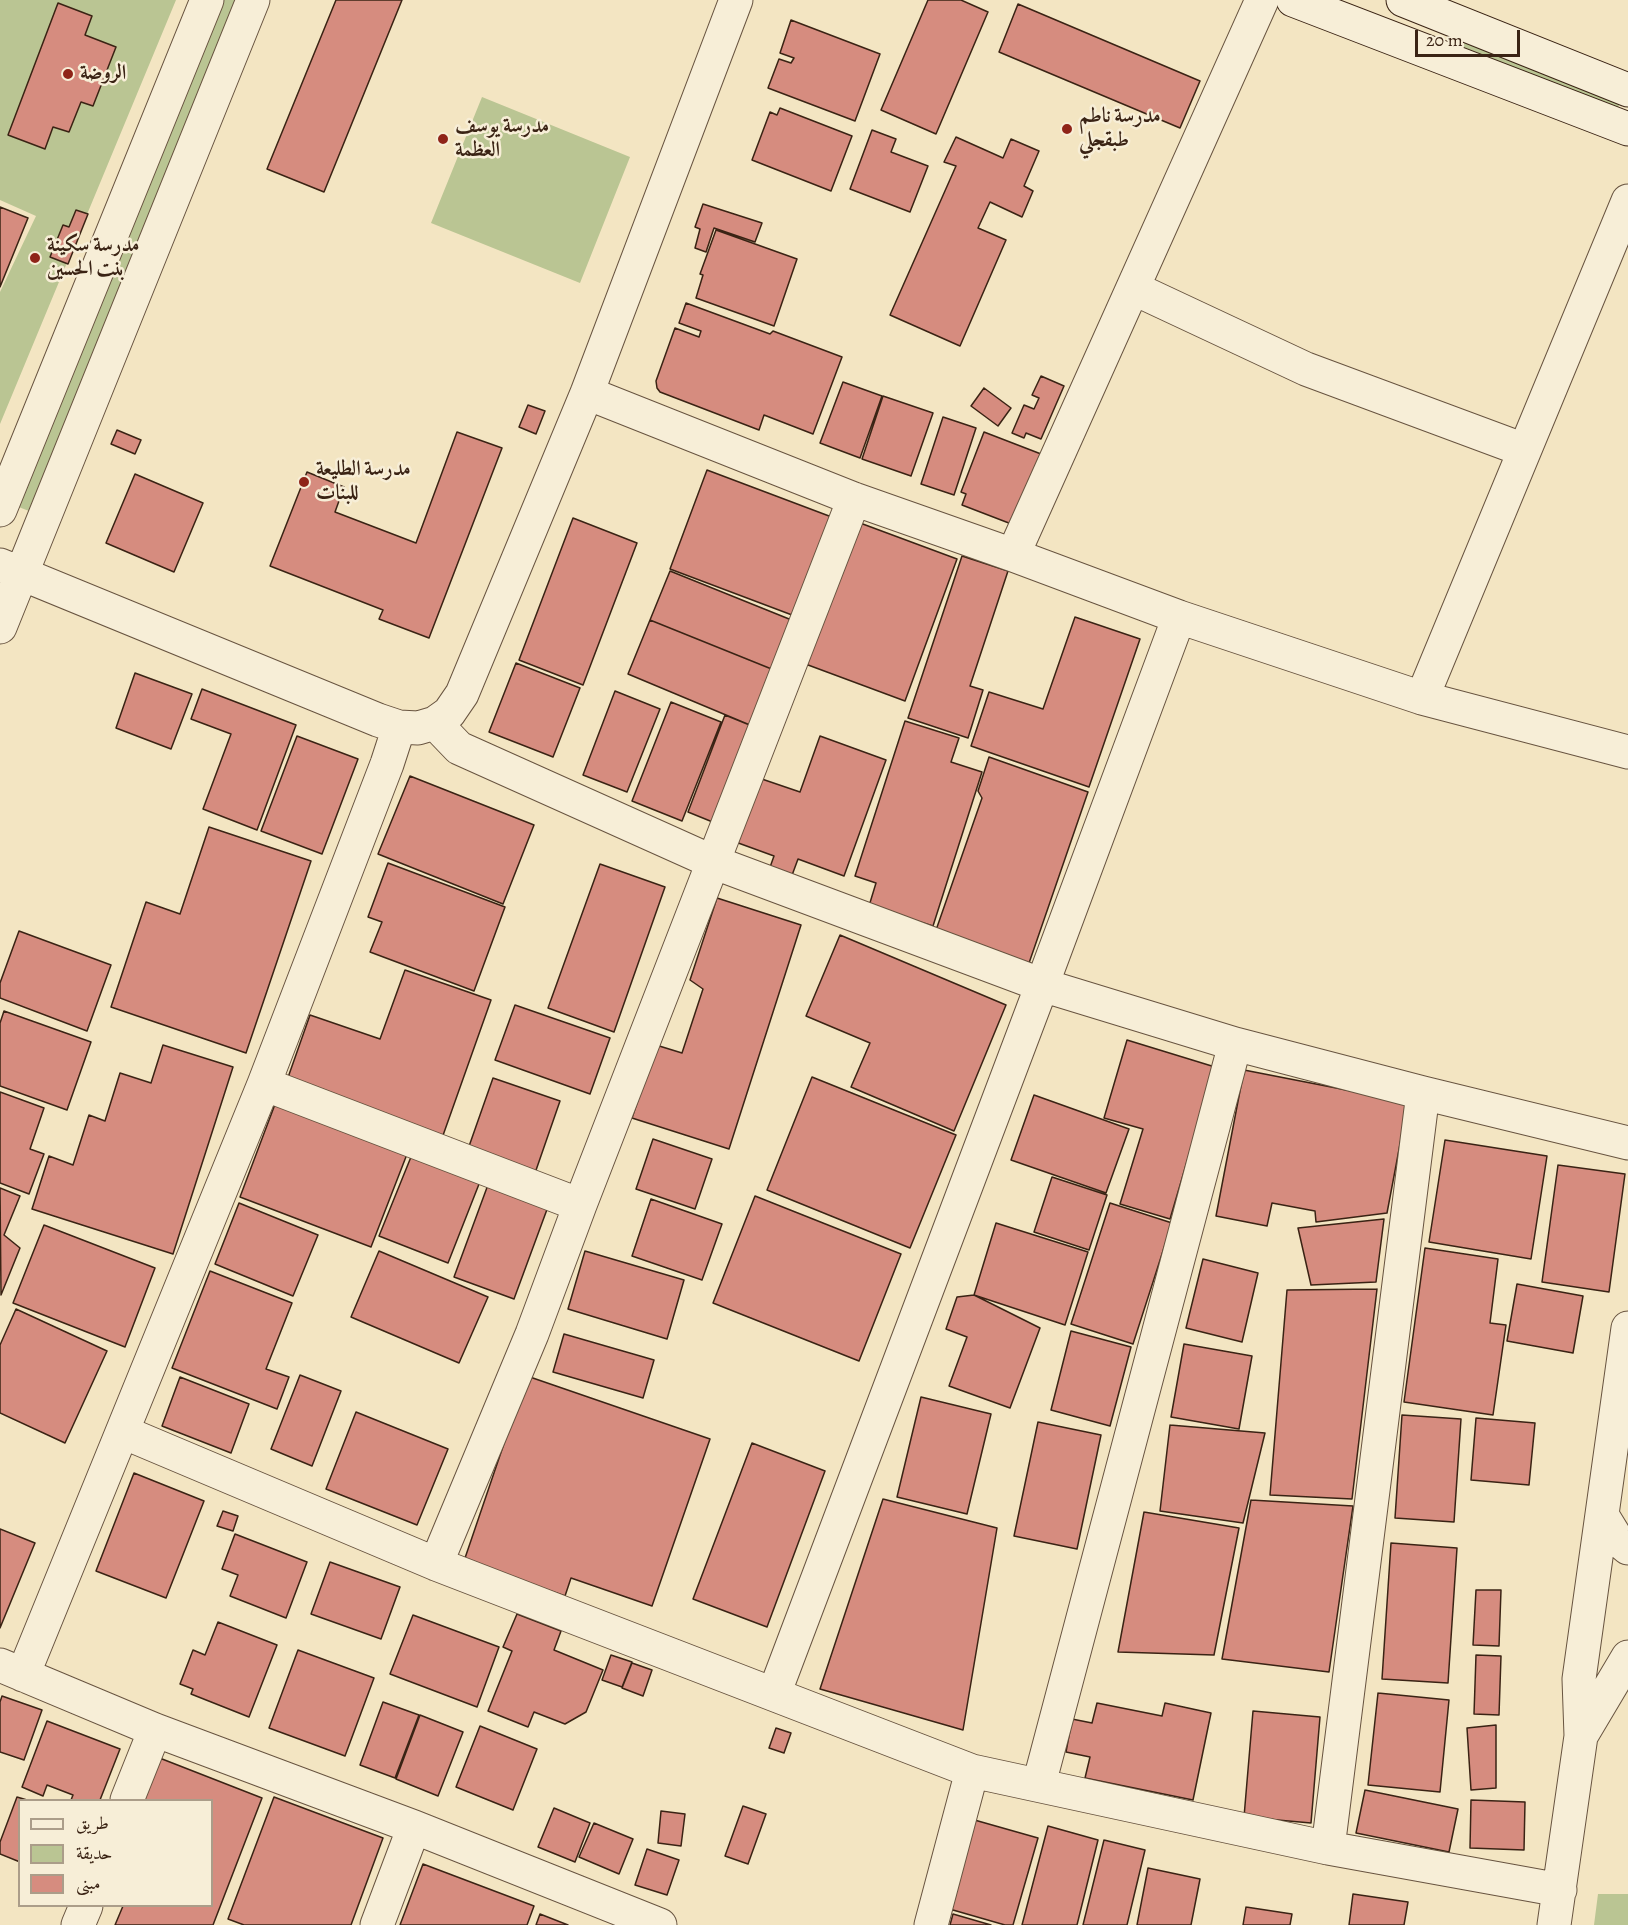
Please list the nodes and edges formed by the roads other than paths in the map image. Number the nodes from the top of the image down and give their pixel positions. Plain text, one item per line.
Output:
1 (207, 0) edge
2 (254, 0) edge
3 (736, 0) edge
4 (1262, 0) edge
5 (1293, 0) edge
6 (1424, 4) edge
7 (1418, 49) junction
8 (1628, 90) edge
9 (1628, 129) edge
10 (1628, 201) edge
11 (1133, 288) junction
12 (587, 393) junction
13 (1524, 450) junction
14 (854, 499) junction
15 (0, 510) edge
16 (1013, 555) junction
17 (11, 570) edge
18 (1179, 617) junction
19 (0, 627) edge
20 (1422, 698) junction
21 (435, 723) junction
22 (399, 727) junction
23 (1628, 752) edge
24 (713, 862) junction
25 (1042, 985) junction
26 (1234, 1044) junction
27 (264, 1084) junction
28 (1423, 1093) junction
29 (1628, 1143) edge
30 (580, 1205) junction
31 (1628, 1328) edge
32 (123, 1432) junction
33 (1602, 1515) junction
34 (1628, 1548) edge
35 (436, 1564) junction
36 (1628, 1657) edge
37 (12, 1670) edge
38 (774, 1694) junction
39 (155, 1730) junction
40 (1581, 1736) junction
41 (972, 1771) junction
42 (1039, 1784) junction
43 (127, 1799) edge
44 (414, 1827) junction
45 (1328, 1848) junction
46 (1560, 1890) junction
47 (85, 1907) edge
48 (78, 1925) edge
49 (376, 1925) edge
50 (660, 1925) edge
51 (931, 1925) edge
52 (1554, 1925) edge

1 - 15 street
2 - 17 street
3 - 12 street
4 - 11 street
5 - 7 street
6 - 7 street
6 - 8 street
7 - 9 street
10 - 13 street
11 - 13 street
11 - 16 street
12 - 14 street
12 - 21 street
13 - 20 street
14 - 16 street
14 - 24 street
16 - 18 street
17 - 19 street
17 - 22 street
18 - 20 street
18 - 25 street
20 - 23 street
21 - 22 street
21 - 24 street
22 - 27 street
24 - 25 street
24 - 30 street
25 - 26 street
25 - 38 street
26 - 28 street
26 - 42 street
27 - 30 street
27 - 32 street
28 - 29 street
28 - 45 street
30 - 35 street
31 - 33 street
32 - 35 street
32 - 37 street
33 - 34 street
33 - 40 street
35 - 38 street
36 - 40 street
37 - 39 street
38 - 41 street
39 - 43 street
39 - 44 street
40 - 46 street
41 - 42 street
41 - 51 street
42 - 45 street
44 - 49 street
44 - 50 street
45 - 46 street
46 - 52 street
47 - 48 street

